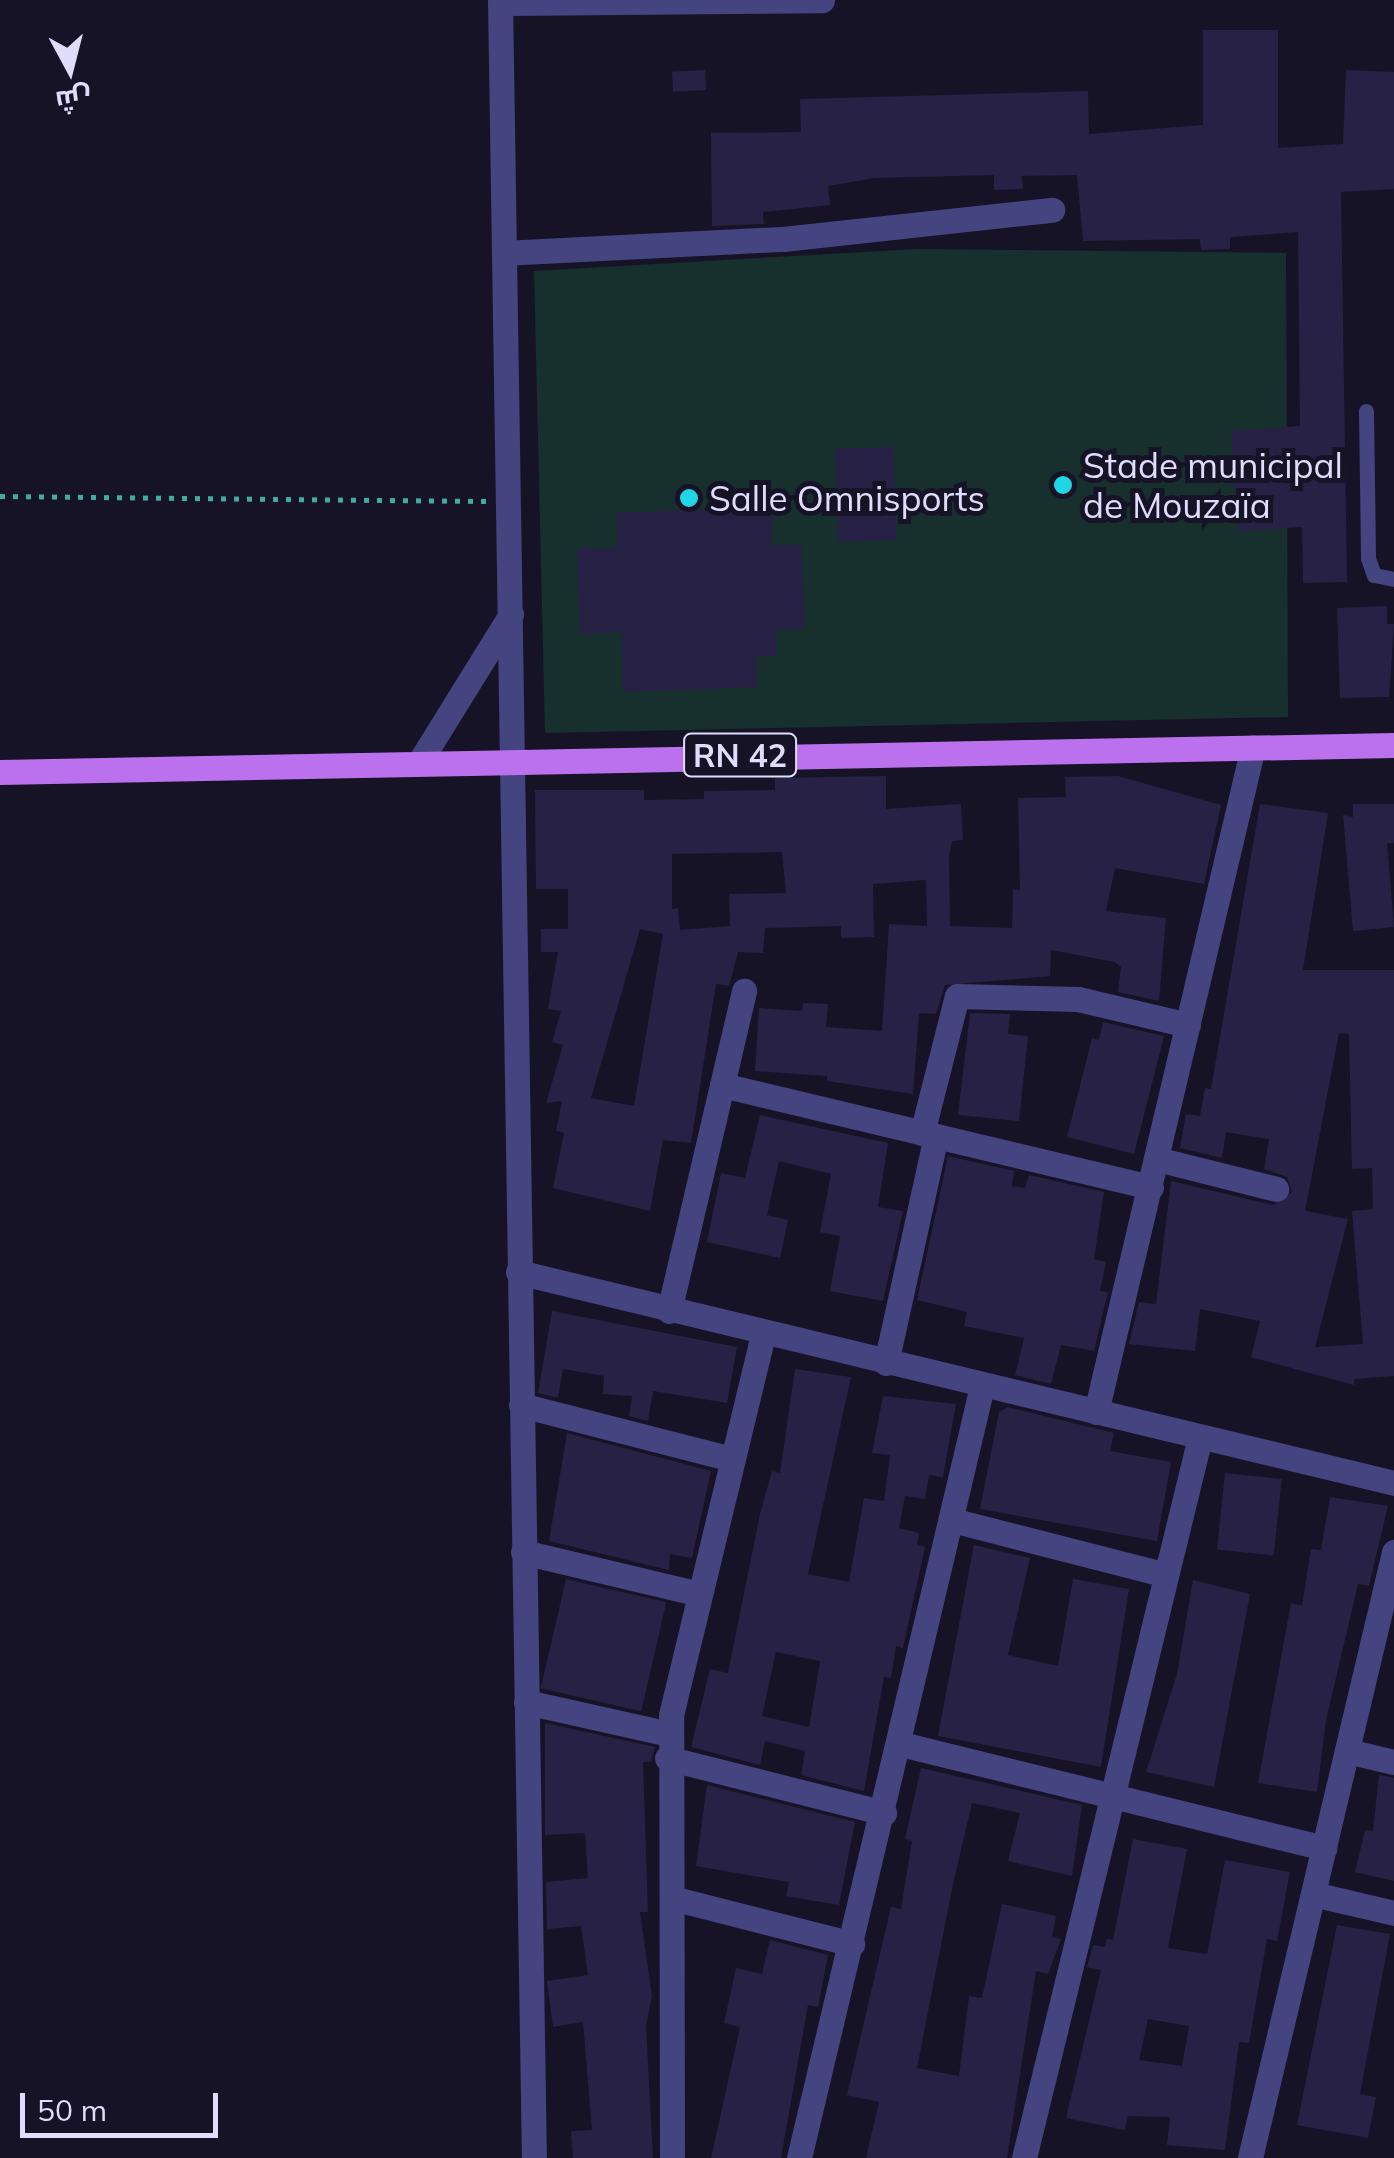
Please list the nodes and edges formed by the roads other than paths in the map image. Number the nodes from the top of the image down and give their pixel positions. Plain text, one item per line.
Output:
1 (822, 0) edge
2 (500, 2) edge
3 (1052, 210) dead end
4 (504, 253) junction
5 (1366, 411) dead end
6 (1394, 579) edge
7 (512, 614) junction
8 (1394, 745) edge
9 (1253, 748) junction
10 (514, 758) junction
11 (420, 760) junction
12 (0, 772) edge
13 (744, 991) dead end
14 (1188, 1025) junction
15 (722, 1085) junction
16 (929, 1134) junction
17 (1157, 1159) junction
18 (1151, 1187) junction
19 (1276, 1189) dead end
20 (518, 1272) junction
21 (669, 1311) junction
22 (764, 1334) junction
23 (886, 1363) junction
24 (982, 1386) junction
25 (521, 1405) junction
26 (1096, 1412) junction
27 (1200, 1437) junction
28 (732, 1459) junction
29 (1394, 1484) edge
30 (952, 1520) junction
31 (523, 1552) junction
32 (1394, 1552) edge
33 (1166, 1575) junction
34 (699, 1594) junction
35 (526, 1702) junction
36 (901, 1744) junction
37 (668, 1746) junction
38 (1347, 1750) junction
39 (1394, 1762) edge
40 (1112, 1797) junction
41 (884, 1813) junction
42 (1324, 1848) junction
43 (1313, 1894) junction
44 (672, 1898) junction
45 (1394, 1913) edge
46 (852, 1944) junction
47 (534, 2158) edge
48 (672, 2158) edge
49 (799, 2158) edge
50 (1024, 2158) edge
51 (1250, 2158) edge

1 - 2 street
2 - 4 street
3 - 4 street
4 - 7 street
5 - 6 lane
7 - 10 street
7 - 11 street
8 - 9 main road, RN 42
9 - 10 main road, RN 42
9 - 14 street
10 - 11 main road, RN 42
10 - 20 street
11 - 12 main road, RN 42
13 - 15 street
14 - 16 street
14 - 17 street
15 - 16 street
15 - 21 street
16 - 18 street
16 - 23 street
17 - 18 street
17 - 19 street
18 - 26 street
20 - 21 street
20 - 25 street
21 - 22 street
22 - 23 street
22 - 28 street
23 - 24 street
24 - 26 street
24 - 30 street
25 - 28 street
25 - 31 street
26 - 27 street
27 - 29 street
27 - 33 street
28 - 34 street
30 - 33 street
30 - 36 street
31 - 34 street
31 - 35 street
32 - 38 street
33 - 40 street
34 - 37 street
35 - 37 street
35 - 47 street
36 - 40 street
36 - 41 street
37 - 41 street
37 - 44 street
38 - 39 street
38 - 42 street
40 - 42 street
40 - 50 street
41 - 46 street
42 - 43 street
43 - 45 street
43 - 51 street
44 - 46 street
44 - 48 street
46 - 49 street

